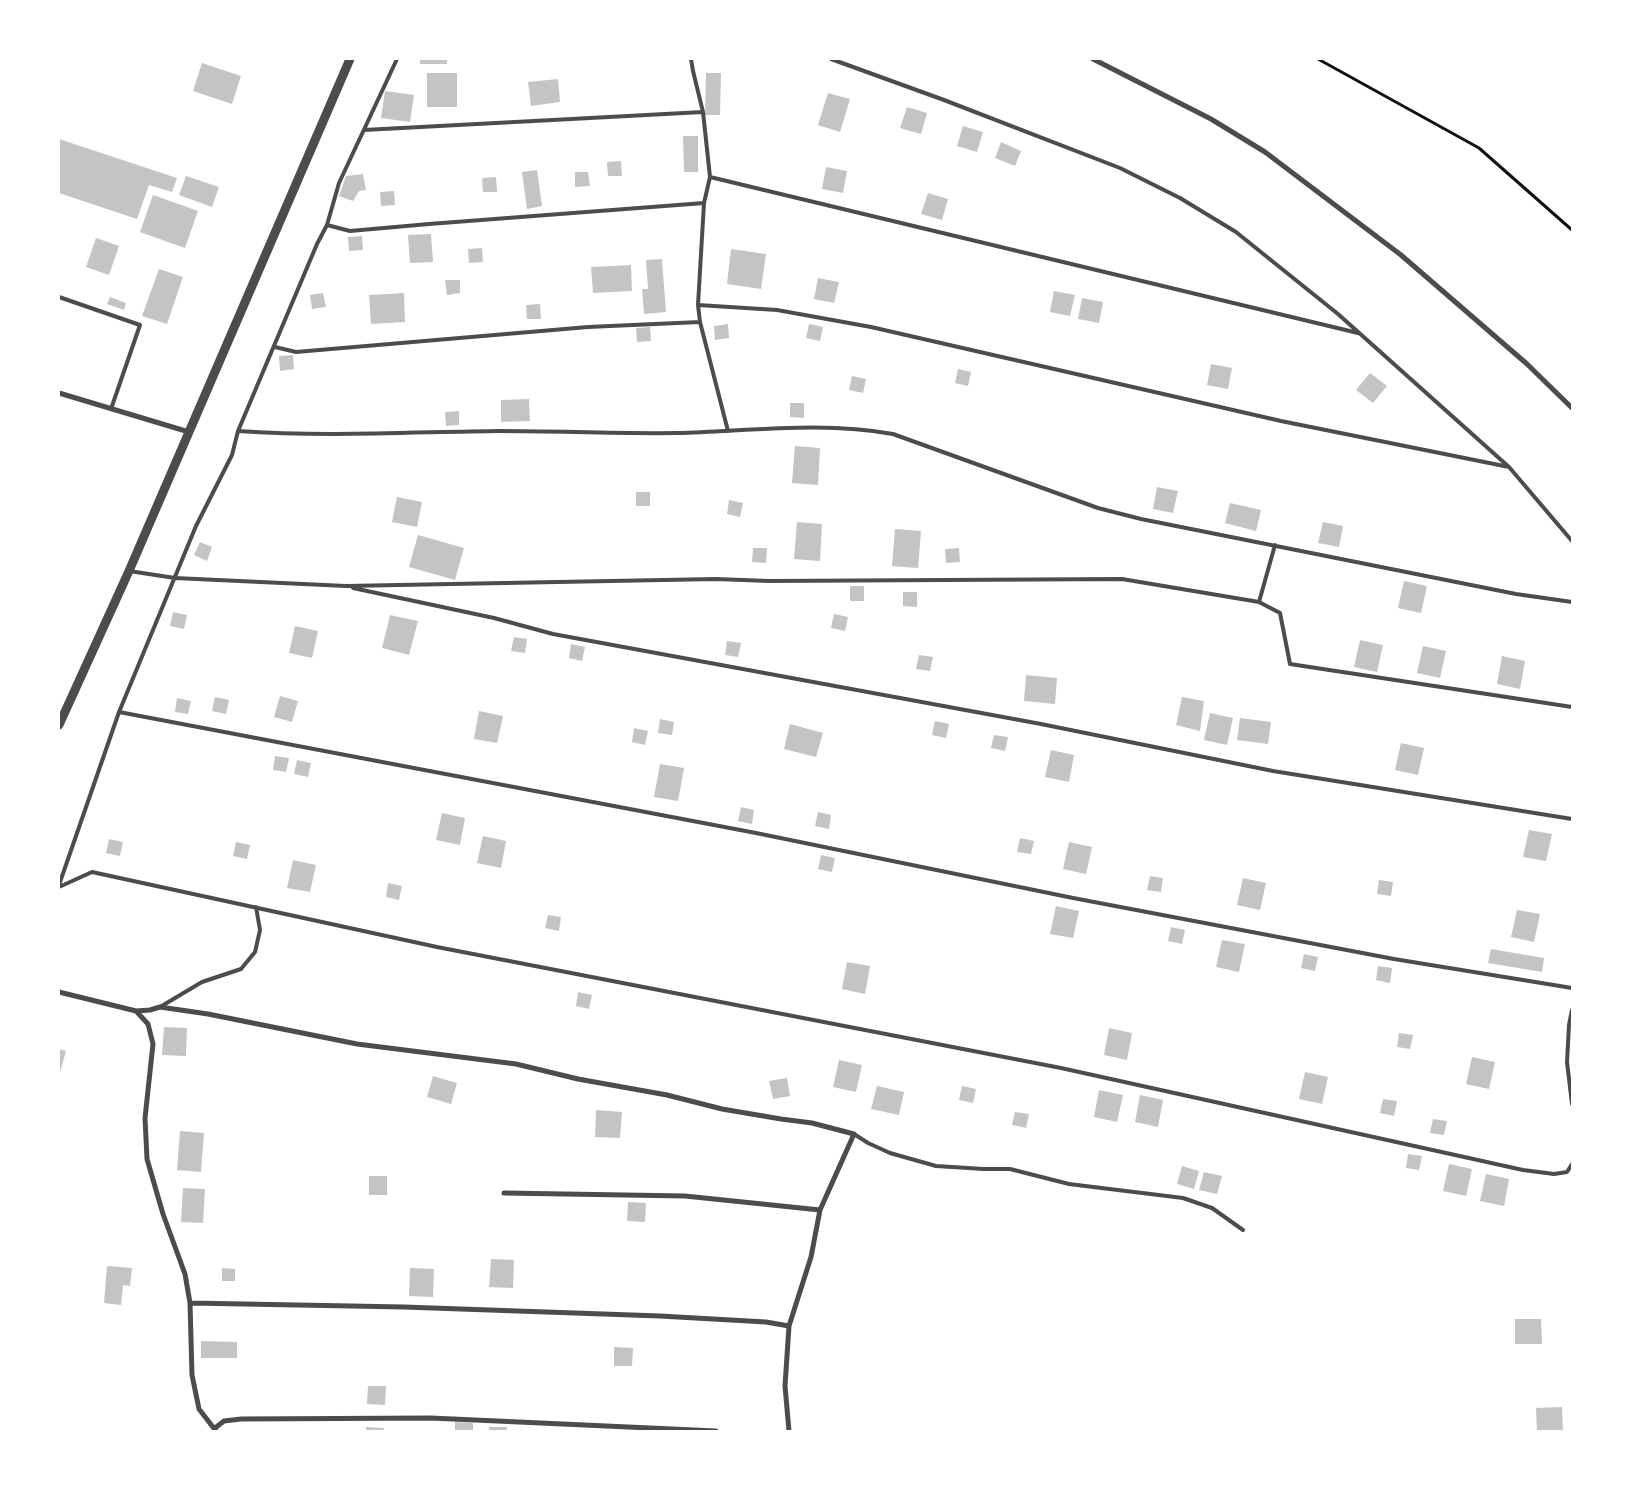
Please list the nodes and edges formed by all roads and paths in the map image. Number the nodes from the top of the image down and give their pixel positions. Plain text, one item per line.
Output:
1 (350, 59) edge
2 (397, 59) edge
3 (691, 59) edge
4 (831, 59) edge
5 (1093, 59) edge
6 (1318, 59) edge
7 (703, 112) junction
8 (364, 130) junction
9 (710, 177) junction
10 (704, 203) junction
11 (327, 225) junction
12 (1572, 230) edge
13 (59, 297) edge
14 (698, 305) junction
15 (700, 322) junction
16 (1360, 334) junction
17 (275, 347) junction
18 (59, 393) edge
19 (1572, 408) edge
20 (111, 409) junction
21 (238, 431) junction
22 (728, 431) junction
23 (189, 432) junction
24 (1510, 467) junction
25 (1572, 541) edge
26 (1275, 545) junction
27 (129, 570) junction
28 (175, 578) junction
29 (346, 586) junction
30 (1259, 602) junction
31 (1572, 602) edge
32 (1572, 707) edge
33 (119, 712) junction
34 (59, 725) edge
35 (1572, 819) edge
36 (59, 886) edge
37 (256, 907) junction
38 (1572, 988) edge
39 (59, 992) edge
40 (160, 1007) junction
41 (1572, 1010) edge
42 (136, 1011) junction
43 (1572, 1104) edge
44 (854, 1134) junction
45 (1572, 1164) edge
46 (1567, 1172) junction
47 (1572, 1174) edge
48 (504, 1193) dead end
49 (820, 1210) junction
50 (1244, 1230) dead end
51 (190, 1303) junction
52 (789, 1326) junction
53 (215, 1430) edge
54 (716, 1431) edge
55 (789, 1431) edge

1 - 23 street
2 - 8 lane
3 - 7 lane
4 - 16 lane
5 - 19 street
6 - 12 path
7 - 8 lane
7 - 9 lane
8 - 11 lane
9 - 10 lane
9 - 16 lane
10 - 11 lane
10 - 14 lane
11 - 17 lane
13 - 20 lane
14 - 15 lane
14 - 24 lane
15 - 17 lane
15 - 22 lane
16 - 24 lane
17 - 21 lane
18 - 20 street
20 - 23 street
21 - 22 lane
21 - 28 lane
22 - 26 lane
23 - 27 street
24 - 25 lane
26 - 30 lane
26 - 31 lane
27 - 28 lane
27 - 34 street
28 - 29 lane
28 - 33 lane
29 - 30 lane
29 - 35 lane
30 - 32 lane
33 - 36 lane
33 - 38 lane
36 - 37 lane
37 - 40 lane
37 - 46 lane
39 - 42 street
40 - 42 street
40 - 44 street
41 - 43 lane
42 - 51 street
44 - 49 street
44 - 50 lane
45 - 46 lane
46 - 47 lane
48 - 49 street
49 - 52 street
51 - 52 street
51 - 53 street
52 - 55 street
53 - 54 street

